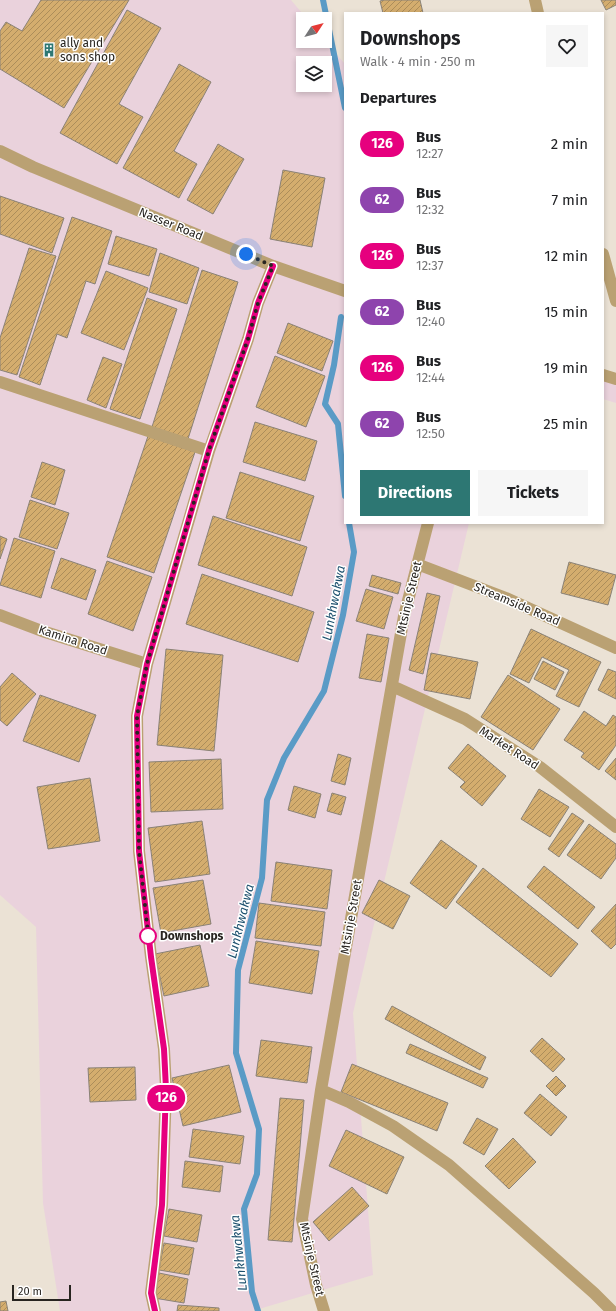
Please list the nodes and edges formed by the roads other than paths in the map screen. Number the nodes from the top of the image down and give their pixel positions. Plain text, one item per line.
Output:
1 (535, 0) edge
2 (538, 12) edge
3 (0, 151) edge
4 (604, 258) edge
5 (273, 266) junction
6 (344, 291) edge
7 (616, 300) edge
8 (604, 375) edge
9 (616, 379) edge
10 (0, 382) edge
11 (209, 450) junction
12 (428, 524) edge
13 (417, 564) junction
14 (0, 616) edge
15 (616, 648) edge
16 (147, 664) junction
17 (392, 686) junction
18 (616, 827) edge
19 (321, 1090) junction
20 (155, 1311) edge
21 (324, 1311) edge
22 (612, 1311) edge

1 - 2 street
3 - 5 street, Nasser Road
4 - 7 street
5 - 6 street, Nasser Road
5 - 11 street
8 - 9 street
10 - 11 street
11 - 16 street
12 - 13 street, Mtsinje Street
13 - 15 street, Streamside Road
13 - 17 street, Mtsinje Street
14 - 16 street, Kamina Road
16 - 20 street
17 - 18 street, Market Road
17 - 19 street, Mtsinje Street
19 - 21 street, Mtsinje Street
19 - 22 street

